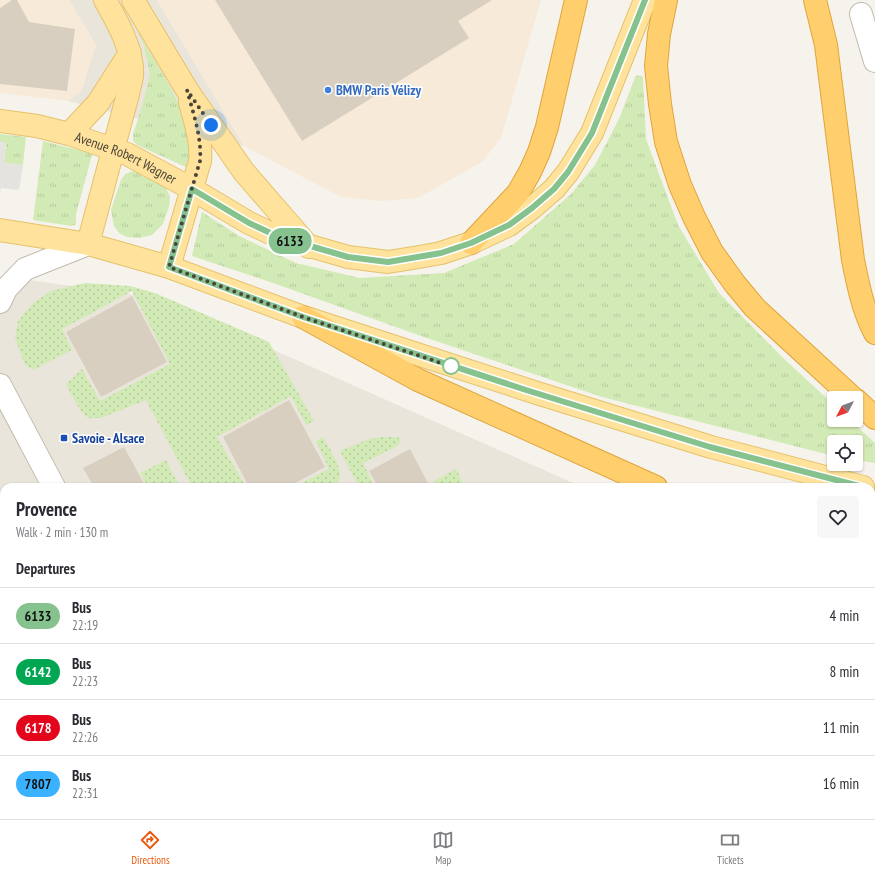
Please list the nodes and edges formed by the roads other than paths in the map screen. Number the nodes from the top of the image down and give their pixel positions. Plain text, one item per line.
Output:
1 (105, 0) edge
2 (133, 0) edge
3 (576, 0) edge
4 (645, 0) edge
5 (666, 0) edge
6 (815, 0) edge
7 (856, 7) edge
8 (875, 34) edge
9 (130, 53) junction
10 (875, 62) edge
11 (187, 90) junction
12 (0, 121) edge
13 (69, 134) junction
14 (113, 149) junction
15 (192, 189) junction
16 (0, 230) edge
17 (471, 243) junction
18 (88, 244) junction
19 (309, 247) junction
20 (169, 267) junction
21 (0, 302) edge
22 (303, 317) junction
23 (875, 333) edge
24 (0, 385) edge
25 (845, 391) edge
26 (863, 407) edge
27 (875, 418) edge
28 (52, 483) edge
29 (647, 483) edge
30 (848, 483) edge

1 - 9 main road
2 - 11 main road
3 - 17 highway
4 - 17 main road, Avenue Robert Wagner
5 - 25 highway
6 - 23 highway
7 - 8 street
7 - 10 street
9 - 13 main road
9 - 14 main road
11 - 15 main road
11 - 19 main road
12 - 13 main road, Avenue Robert Wagner
13 - 14 main road, Avenue Robert Wagner
14 - 15 main road, Avenue Robert Wagner
14 - 18 main road
15 - 19 main road, Avenue Robert Wagner
15 - 20 main road
16 - 18 main road
17 - 19 main road, Avenue Robert Wagner
18 - 20 main road
18 - 21 street
20 - 22 main road
22 - 29 highway
22 - 30 main road
24 - 28 street
26 - 27 highway

